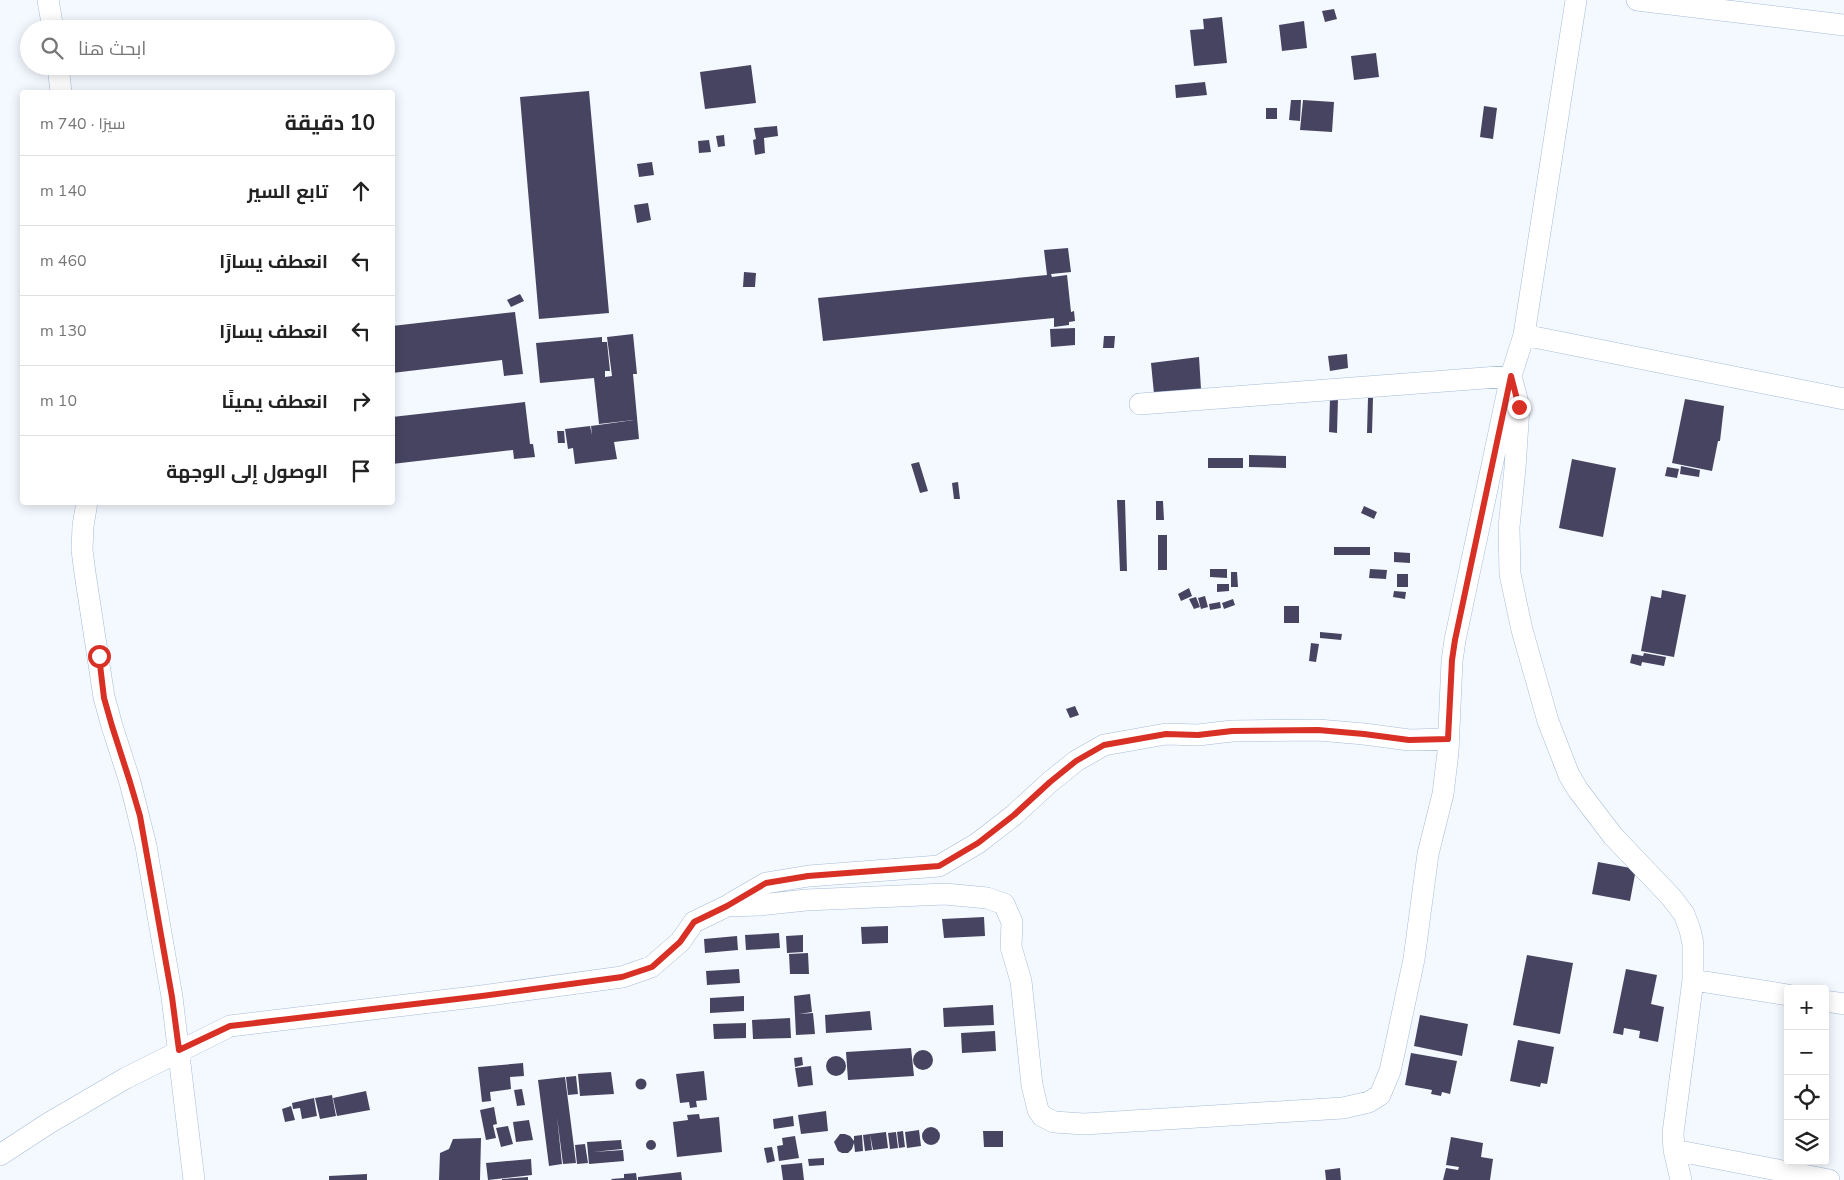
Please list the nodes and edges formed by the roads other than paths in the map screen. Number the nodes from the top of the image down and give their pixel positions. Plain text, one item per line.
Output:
1 (48, 0) edge
2 (1576, 0) edge
3 (1637, 0) edge
4 (51, 20) edge
5 (1844, 25) edge
6 (59, 75) edge
7 (61, 90) edge
8 (1524, 335) junction
9 (1511, 376) junction
10 (1844, 399) edge
11 (1140, 404) dead end
12 (86, 505) edge
13 (1448, 739) junction
14 (727, 906) junction
15 (1693, 980) junction
16 (1784, 994) edge
17 (1829, 1002) edge
18 (1844, 1004) edge
19 (179, 1050) junction
20 (1674, 1150) junction
21 (0, 1155) edge
22 (194, 1180) edge
23 (1681, 1180) edge
24 (1829, 1180) edge

1 - 4 street
2 - 8 street
3 - 5 street
6 - 7 street
8 - 9 street
8 - 10 street
9 - 11 street
9 - 13 street
9 - 15 street
12 - 19 street
13 - 14 street
13 - 14 street
14 - 19 street
15 - 16 street
15 - 20 street
17 - 18 street
19 - 21 street
19 - 22 street
20 - 23 street
20 - 24 street

